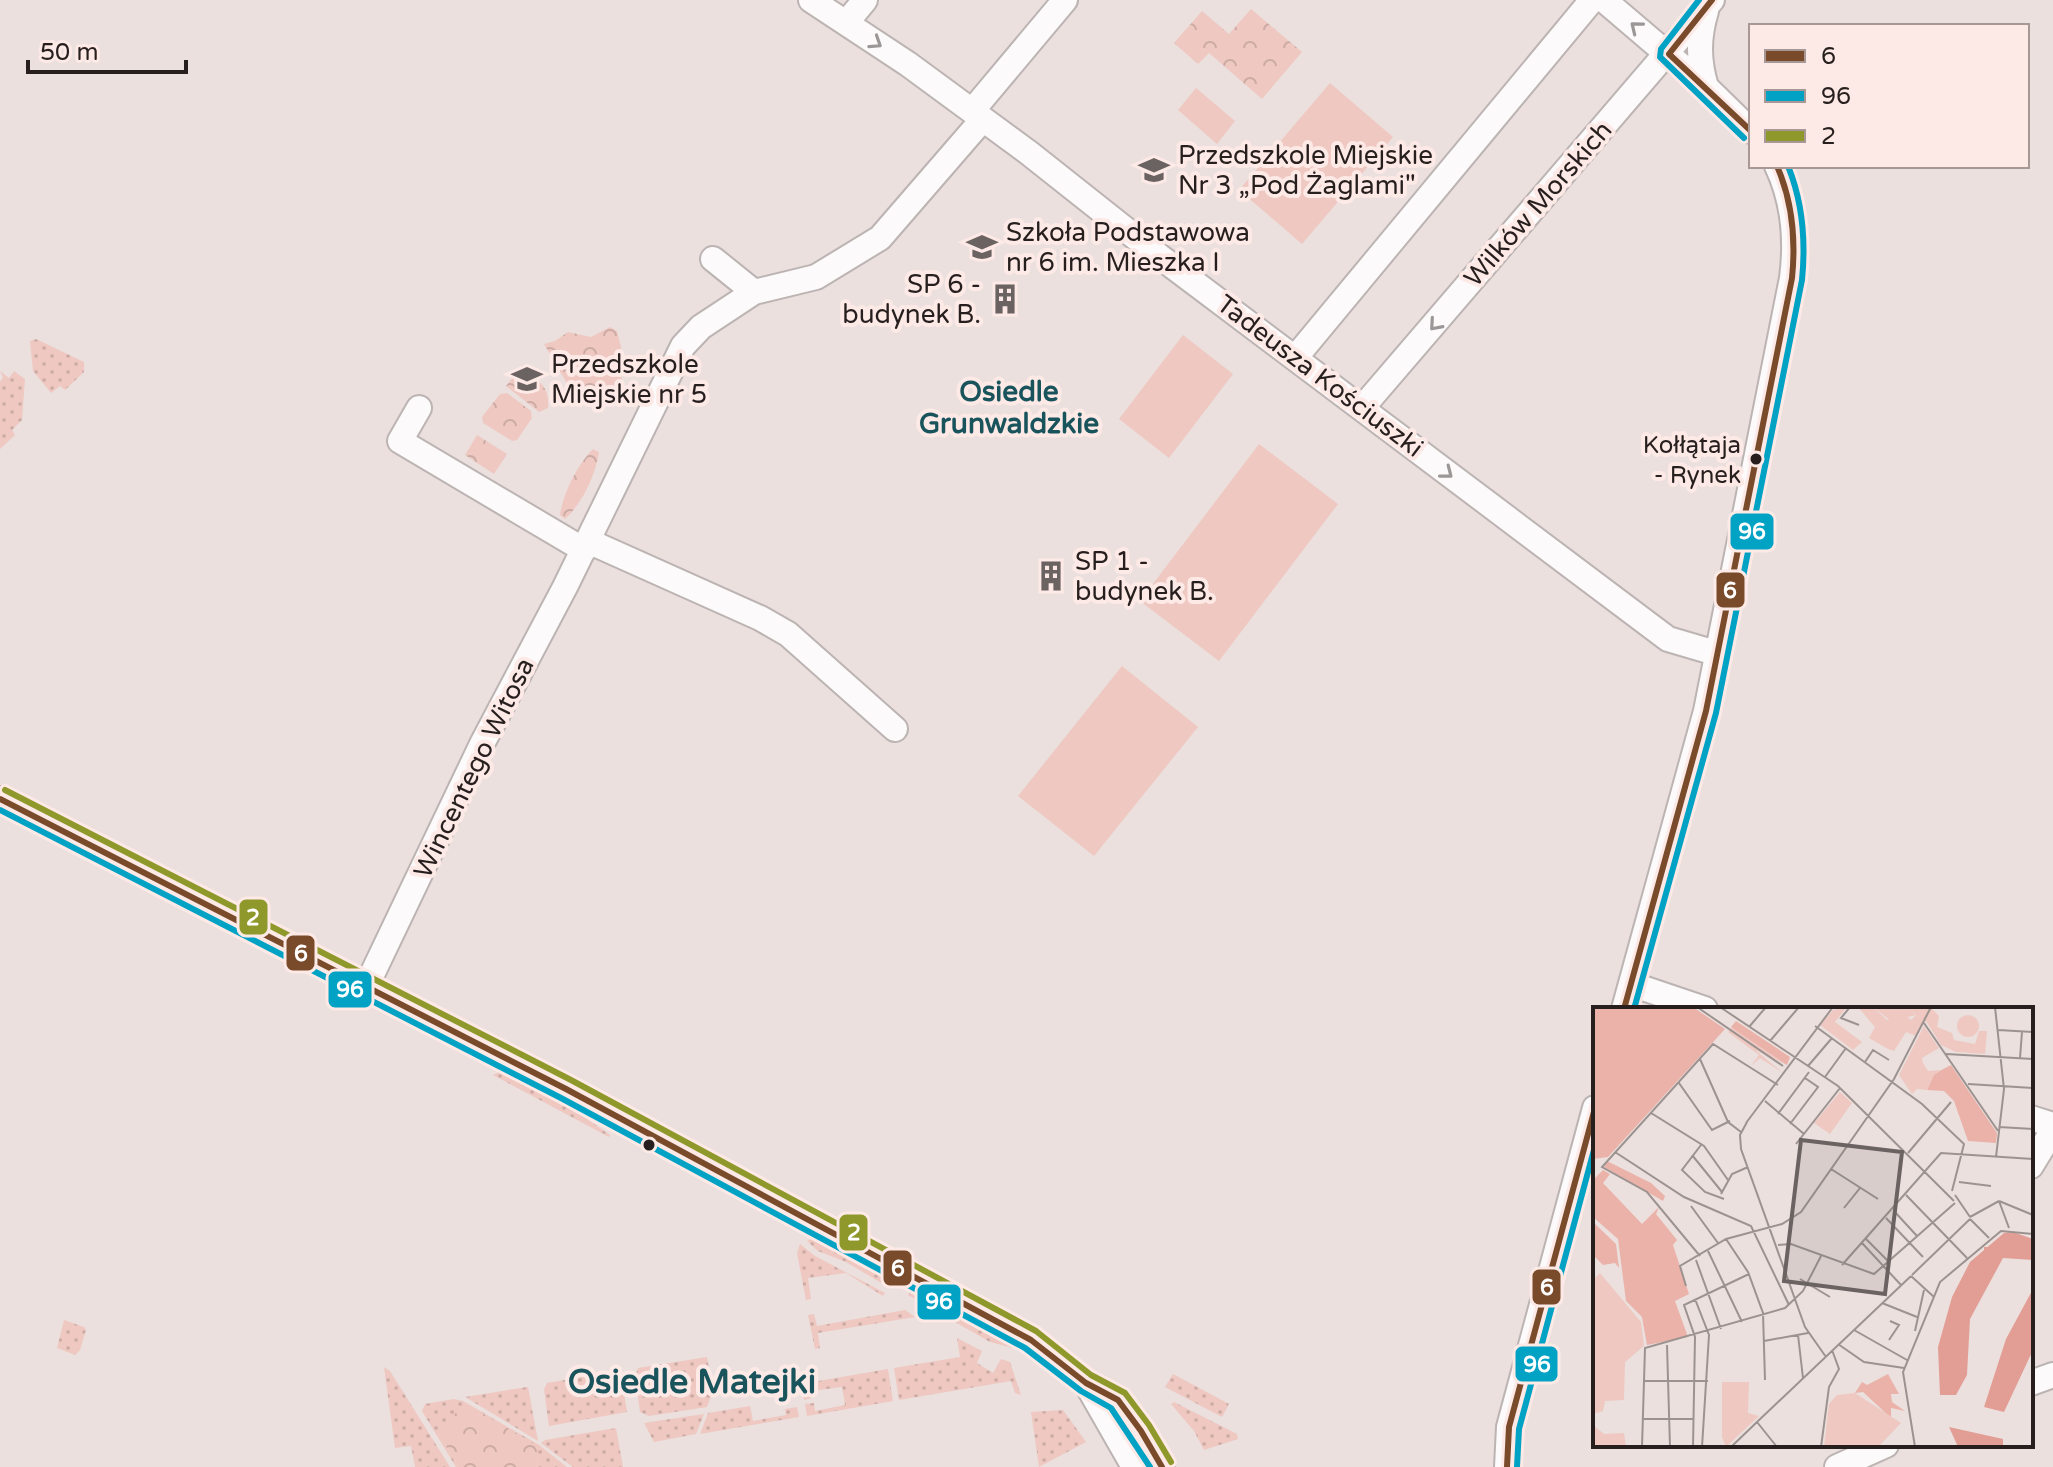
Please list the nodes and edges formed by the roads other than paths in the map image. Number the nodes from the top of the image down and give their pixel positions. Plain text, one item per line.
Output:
1 (811, 0) edge
2 (865, 0) edge
3 (1065, 0) edge
4 (1592, 0) edge
5 (1604, 0) edge
6 (1710, 2) edge
7 (846, 23) junction
8 (1669, 54) junction
9 (1706, 87) junction
10 (978, 115) junction
11 (1749, 129) edge
12 (1778, 168) edge
13 (713, 259) dead end
14 (760, 291) junction
15 (1295, 358) junction
16 (419, 408) dead end
17 (1362, 408) junction
18 (586, 545) junction
19 (1719, 654) junction
20 (895, 729) dead end
21 (0, 799) edge
22 (1631, 984) junction
23 (366, 987) junction
24 (1625, 1007) edge
25 (1699, 1007) edge
26 (1593, 1115) edge
27 (2033, 1119) edge
28 (2053, 1127) edge
29 (2033, 1162) edge
30 (2053, 1375) edge
31 (2033, 1382) edge
32 (1086, 1383) junction
33 (1882, 1447) edge
34 (1134, 1467) edge
35 (1162, 1467) edge
36 (1507, 1467) edge
37 (1837, 1467) edge

1 - 7 street, Tadeusza Kościuszki
2 - 7 street
3 - 10 street, Wincentego Witosa
4 - 15 street
8 -> 5 street
6 - 8 street, Wilków Morskich
6 - 9 street
7 -> 10 street, Tadeusza Kościuszki
8 - 9 street
8 -> 17 street, Wilków Morskich
9 - 11 street
10 - 14 street, Wincentego Witosa
10 - 15 street, Tadeusza Kościuszki
12 - 19 street
13 - 14 street
14 - 18 street, Wincentego Witosa
15 - 17 street, Tadeusza Kościuszki
16 - 18 street
17 -> 19 street, Tadeusza Kościuszki
18 - 20 street
18 - 23 street, Wincentego Witosa
19 - 22 street
21 - 23 street
22 - 24 street
22 - 25 street
23 - 32 street
26 - 36 street
27 - 28 street
28 - 29 street
30 - 31 street
32 - 34 street
32 - 35 street
33 - 37 street

